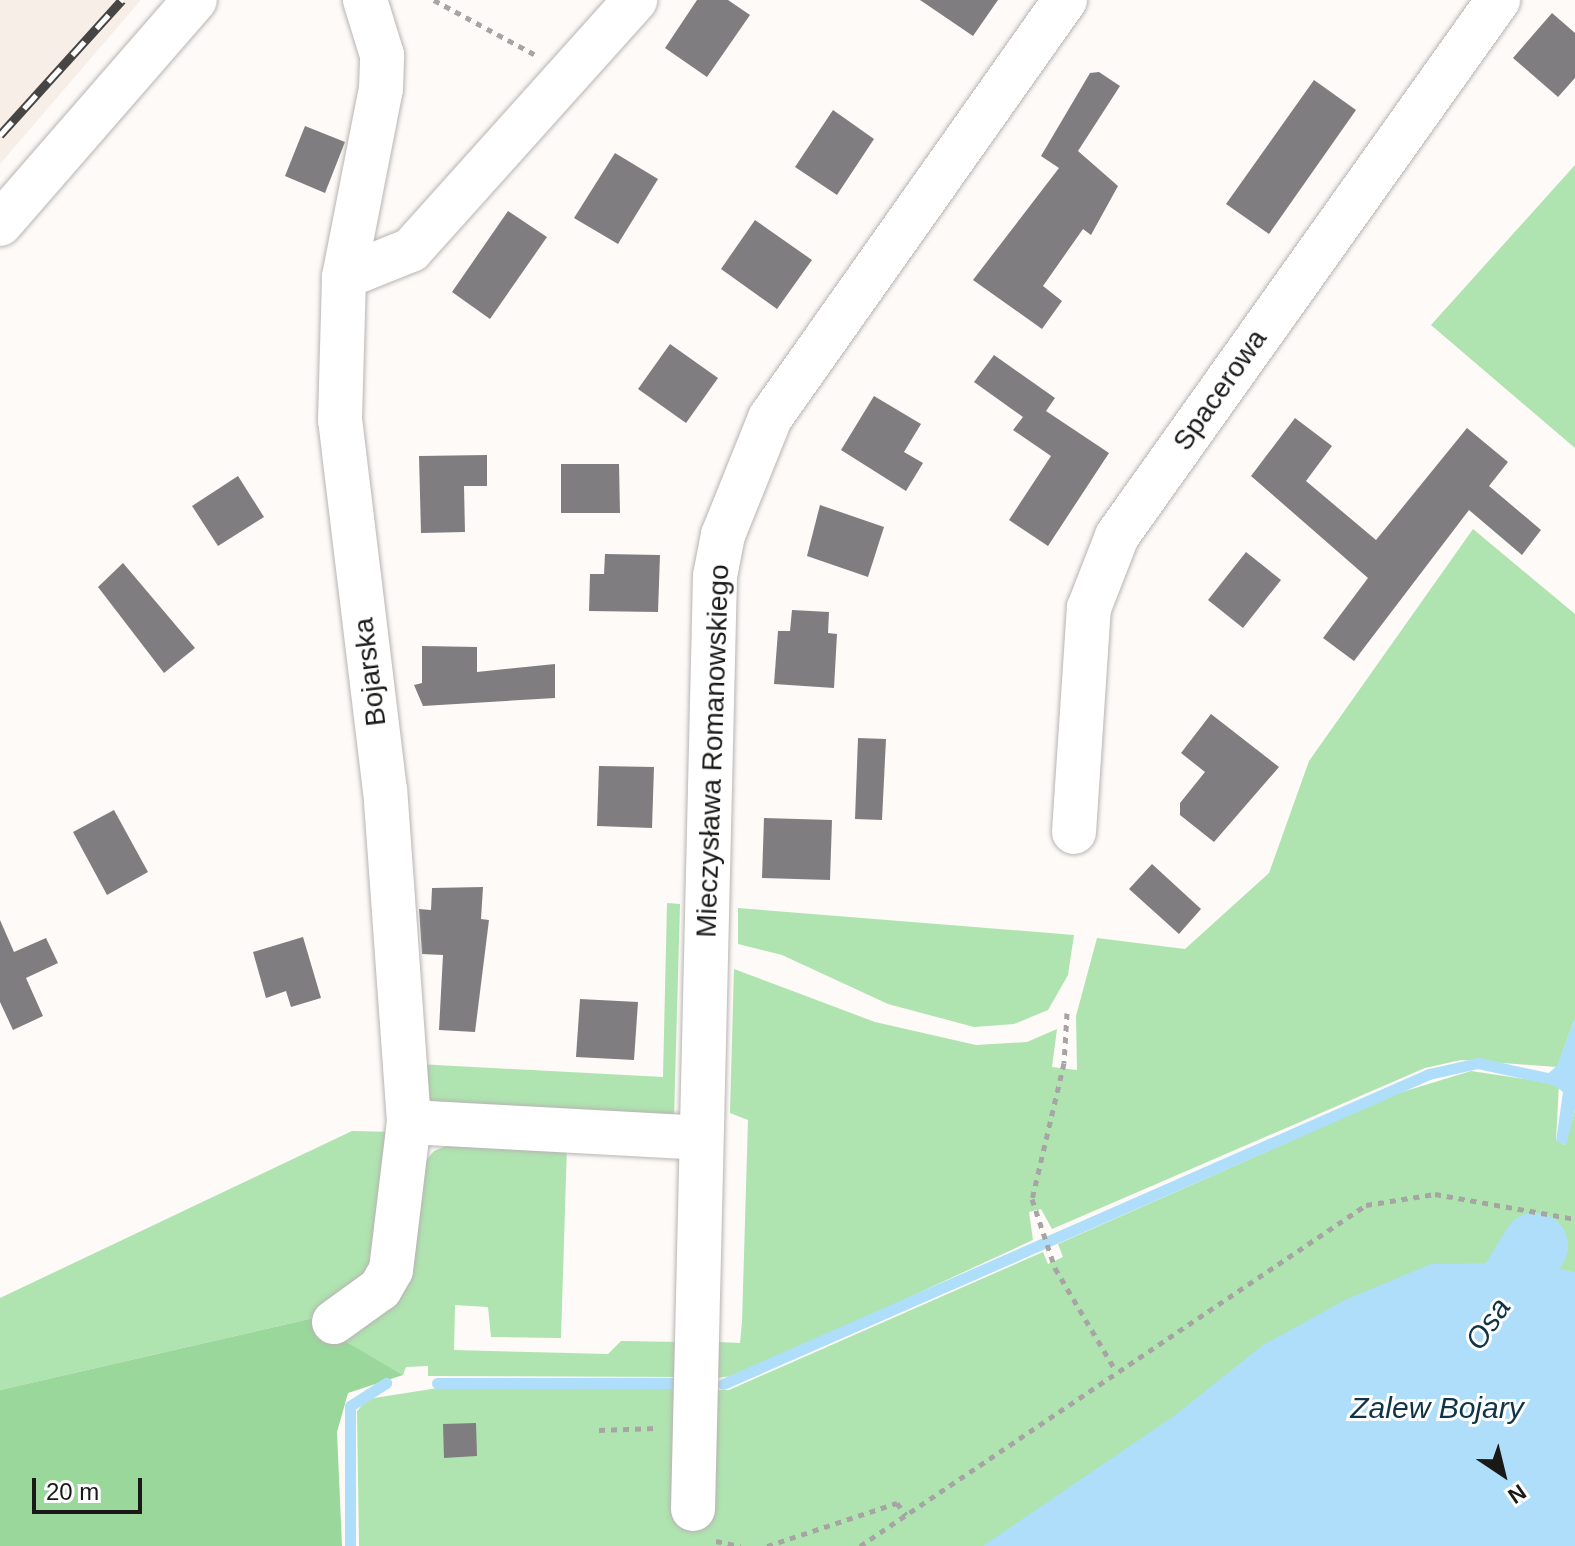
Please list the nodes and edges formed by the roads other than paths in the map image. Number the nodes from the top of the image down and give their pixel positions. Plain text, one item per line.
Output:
1 (195, 0) edge
2 (365, 0) edge
3 (635, 0) edge
4 (1065, 0) edge
5 (1498, 0) edge
6 (0, 224) edge
7 (344, 277) junction
8 (1074, 832) dead end
9 (409, 1122) junction
10 (701, 1138) junction
11 (334, 1322) dead end
12 (704, 1525) road end

1 - 6 street
2 - 7 street, Bojarska
3 - 7 street
4 - 10 street, Mieczysława Romanowskiego
5 - 8 street, Spacerowa
7 - 9 street, Bojarska
9 - 10 street
9 - 11 street, Bojarska
10 - 12 street, Mieczysława Romanowskiego

